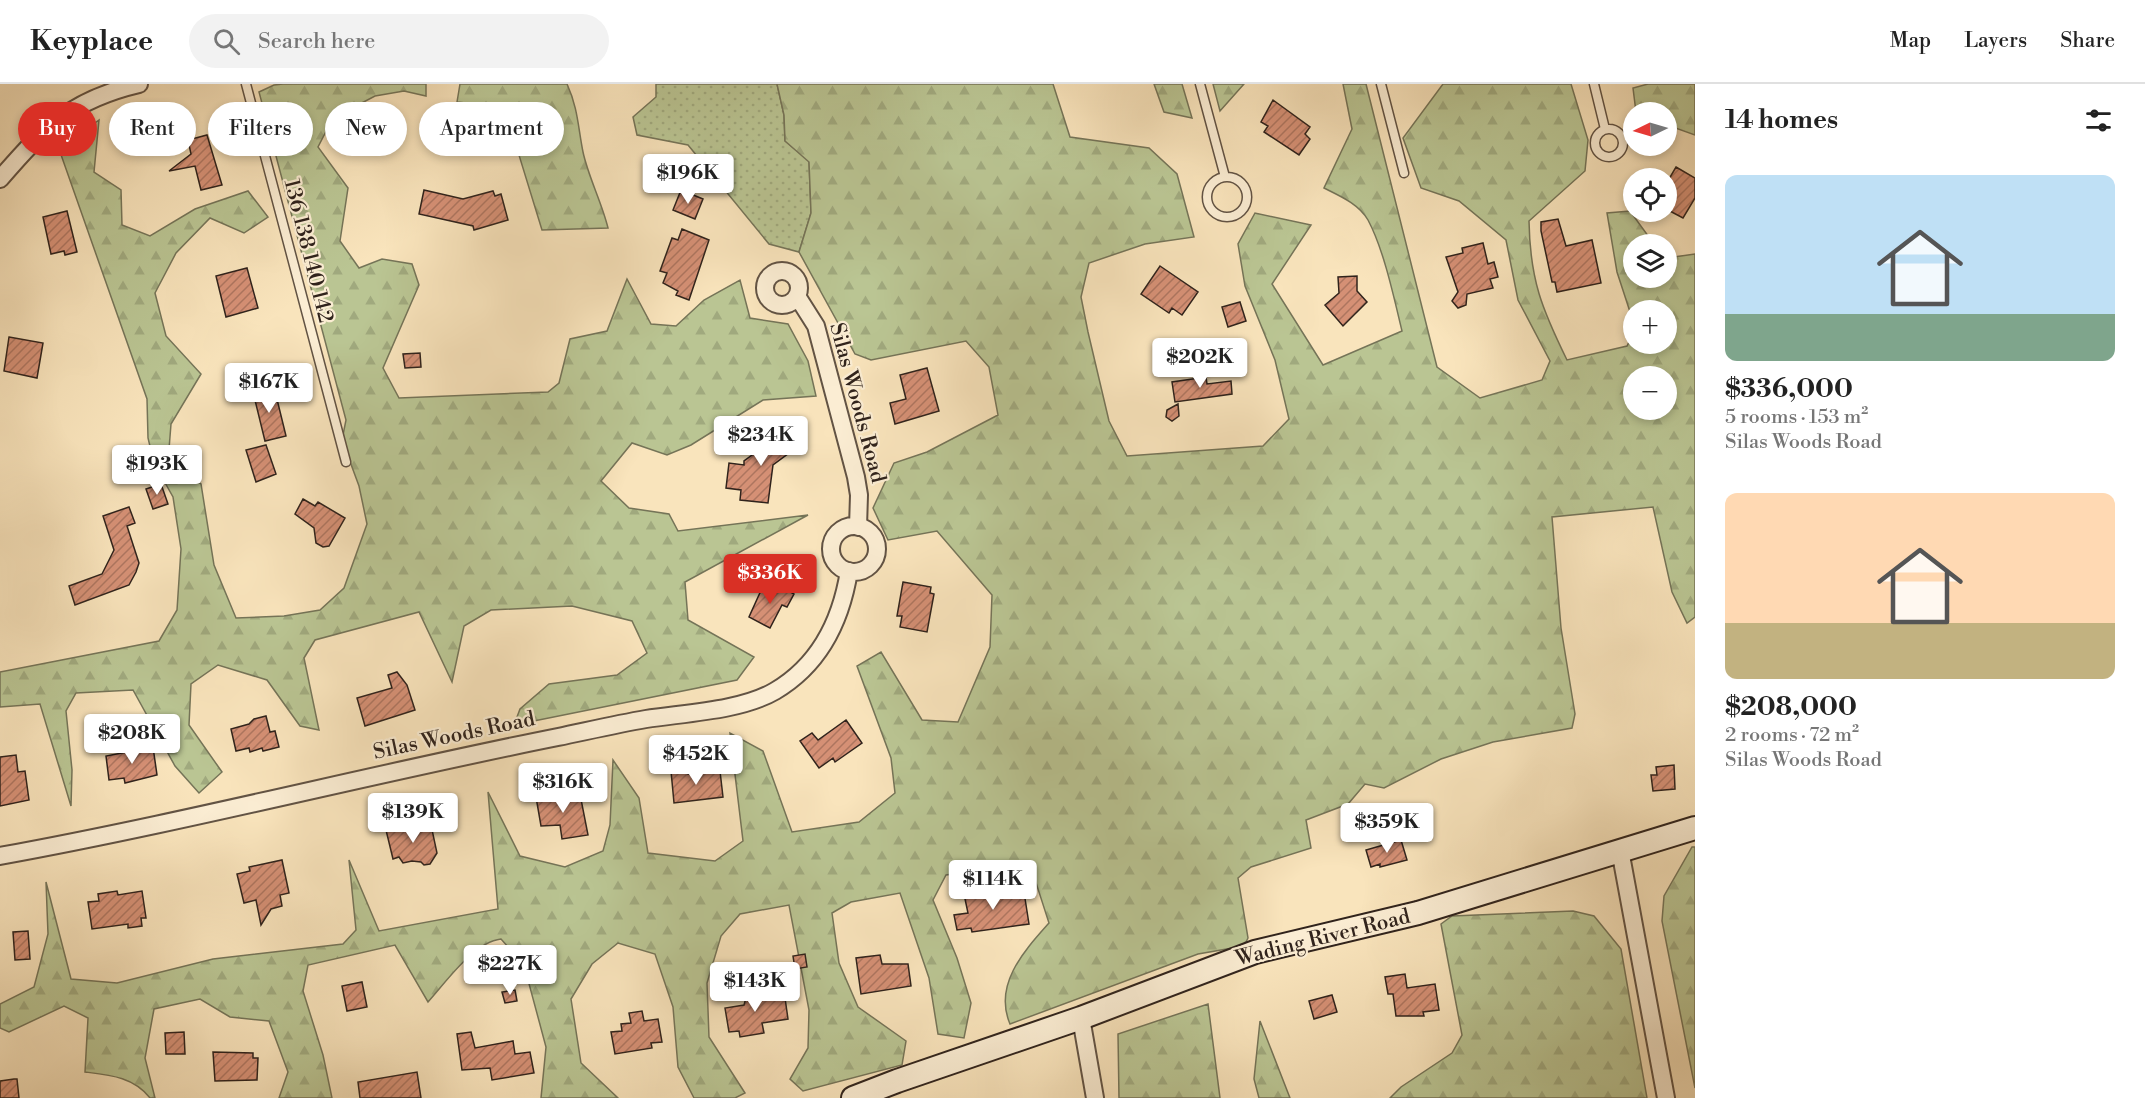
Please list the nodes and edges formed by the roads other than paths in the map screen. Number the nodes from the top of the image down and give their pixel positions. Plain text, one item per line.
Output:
1 (139, 84) edge
2 (246, 84) edge
3 (1200, 84) edge
4 (1381, 84) edge
5 (1594, 84) edge
6 (1605, 129) dead end
7 (1404, 172) dead end
8 (1225, 177) junction
9 (0, 179) edge
10 (797, 296) dead end
11 (346, 462) dead end
12 (858, 527) junction
13 (849, 572) junction
14 (1695, 828) edge
15 (1620, 850) junction
16 (0, 856) edge
17 (1081, 1018) junction
18 (854, 1098) edge
19 (1095, 1098) edge
20 (1666, 1098) edge

1 - 9 street
2 - 11 lane, 136 138 140 142
3 - 8 lane
4 - 7 lane
5 - 6 lane
8 - 8 lane
10 - 12 street, Silas Woods Road
12 - 13 street
12 - 13 street
13 - 16 street, Silas Woods Road
14 - 15 main road, Wading River Road
15 - 17 main road, Wading River Road
15 - 20 street
17 - 18 main road, Wading River Road
17 - 19 street

